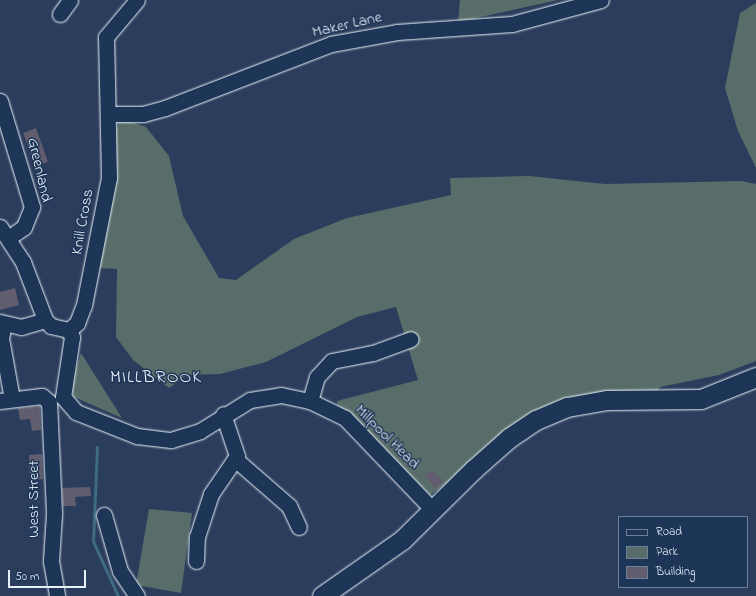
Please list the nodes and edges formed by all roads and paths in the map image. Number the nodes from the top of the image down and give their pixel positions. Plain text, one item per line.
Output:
1 (70, 0) edge
2 (137, 0) edge
3 (601, 0) edge
4 (60, 14) dead end
5 (0, 101) edge
6 (108, 114) junction
7 (4, 232) edge
8 (45, 320) junction
9 (2, 323) edge
10 (69, 330) junction
11 (411, 339) dead end
12 (756, 377) edge
13 (56, 399) junction
14 (6, 400) edge
15 (310, 401) junction
16 (223, 414) junction
17 (235, 459) junction
18 (431, 508) junction
19 (104, 515) dead end
20 (299, 527) dead end
21 (196, 561) dead end
22 (57, 596) edge
23 (137, 596) edge
24 (322, 596) edge

1 - 4 street
2 - 6 street, Knill Cross
3 - 6 street, Maker Lane
5 - 7 street, Greenland
6 - 10 street, Knill Cross
7 - 8 street
8 - 9 street
8 - 10 street
9 - 14 street
10 - 13 street, West Street
11 - 15 street
12 - 18 main road
13 - 14 street
13 - 16 street, Millpool Head
13 - 22 street, West Street
15 - 16 street, Millpool Head
15 - 18 street, Millpool Head
16 - 17 street
17 - 20 street
17 - 21 street
18 - 24 main road
19 - 23 street

